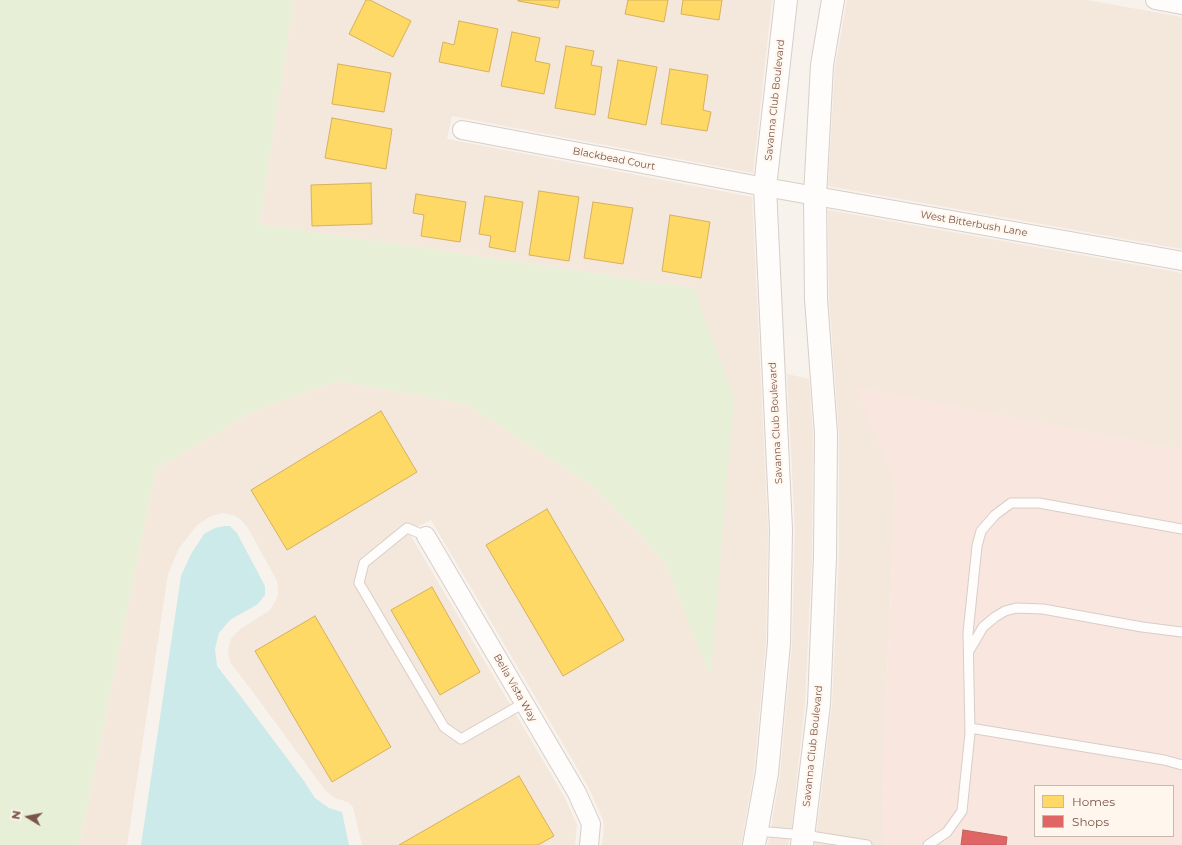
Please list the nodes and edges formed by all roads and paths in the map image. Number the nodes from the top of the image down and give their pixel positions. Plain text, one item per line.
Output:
1 (786, 0) edge
2 (833, 0) edge
3 (1155, 0) edge
4 (1182, 5) edge
5 (462, 130) dead end
6 (765, 187) junction
7 (815, 196) junction
8 (1182, 260) edge
9 (1182, 529) edge
10 (426, 536) joint
11 (1182, 632) edge
12 (968, 652) junction
13 (524, 703) junction
14 (970, 728) junction
15 (1182, 765) edge
16 (755, 838) edge
17 (803, 840) edge
18 (589, 845) edge
19 (867, 845) edge
20 (928, 845) edge

1 - 6 street, Savanna Club Boulevard
2 - 7 street, Savanna Club Boulevard
3 - 4 street
5 - 6 street, Blackbead Court
6 - 7 street, West Bitterbush Lane
6 - 16 street, Savanna Club Boulevard
7 - 8 street, West Bitterbush Lane
7 - 17 street, Savanna Club Boulevard
9 - 12 lane
10 - 13 street, Bella Vista Way
10 - 13 lane
11 - 12 lane
12 - 14 lane
13 - 18 street, Bella Vista Way
14 - 15 lane
14 - 20 lane
16 - 17 lane
17 - 19 lane

